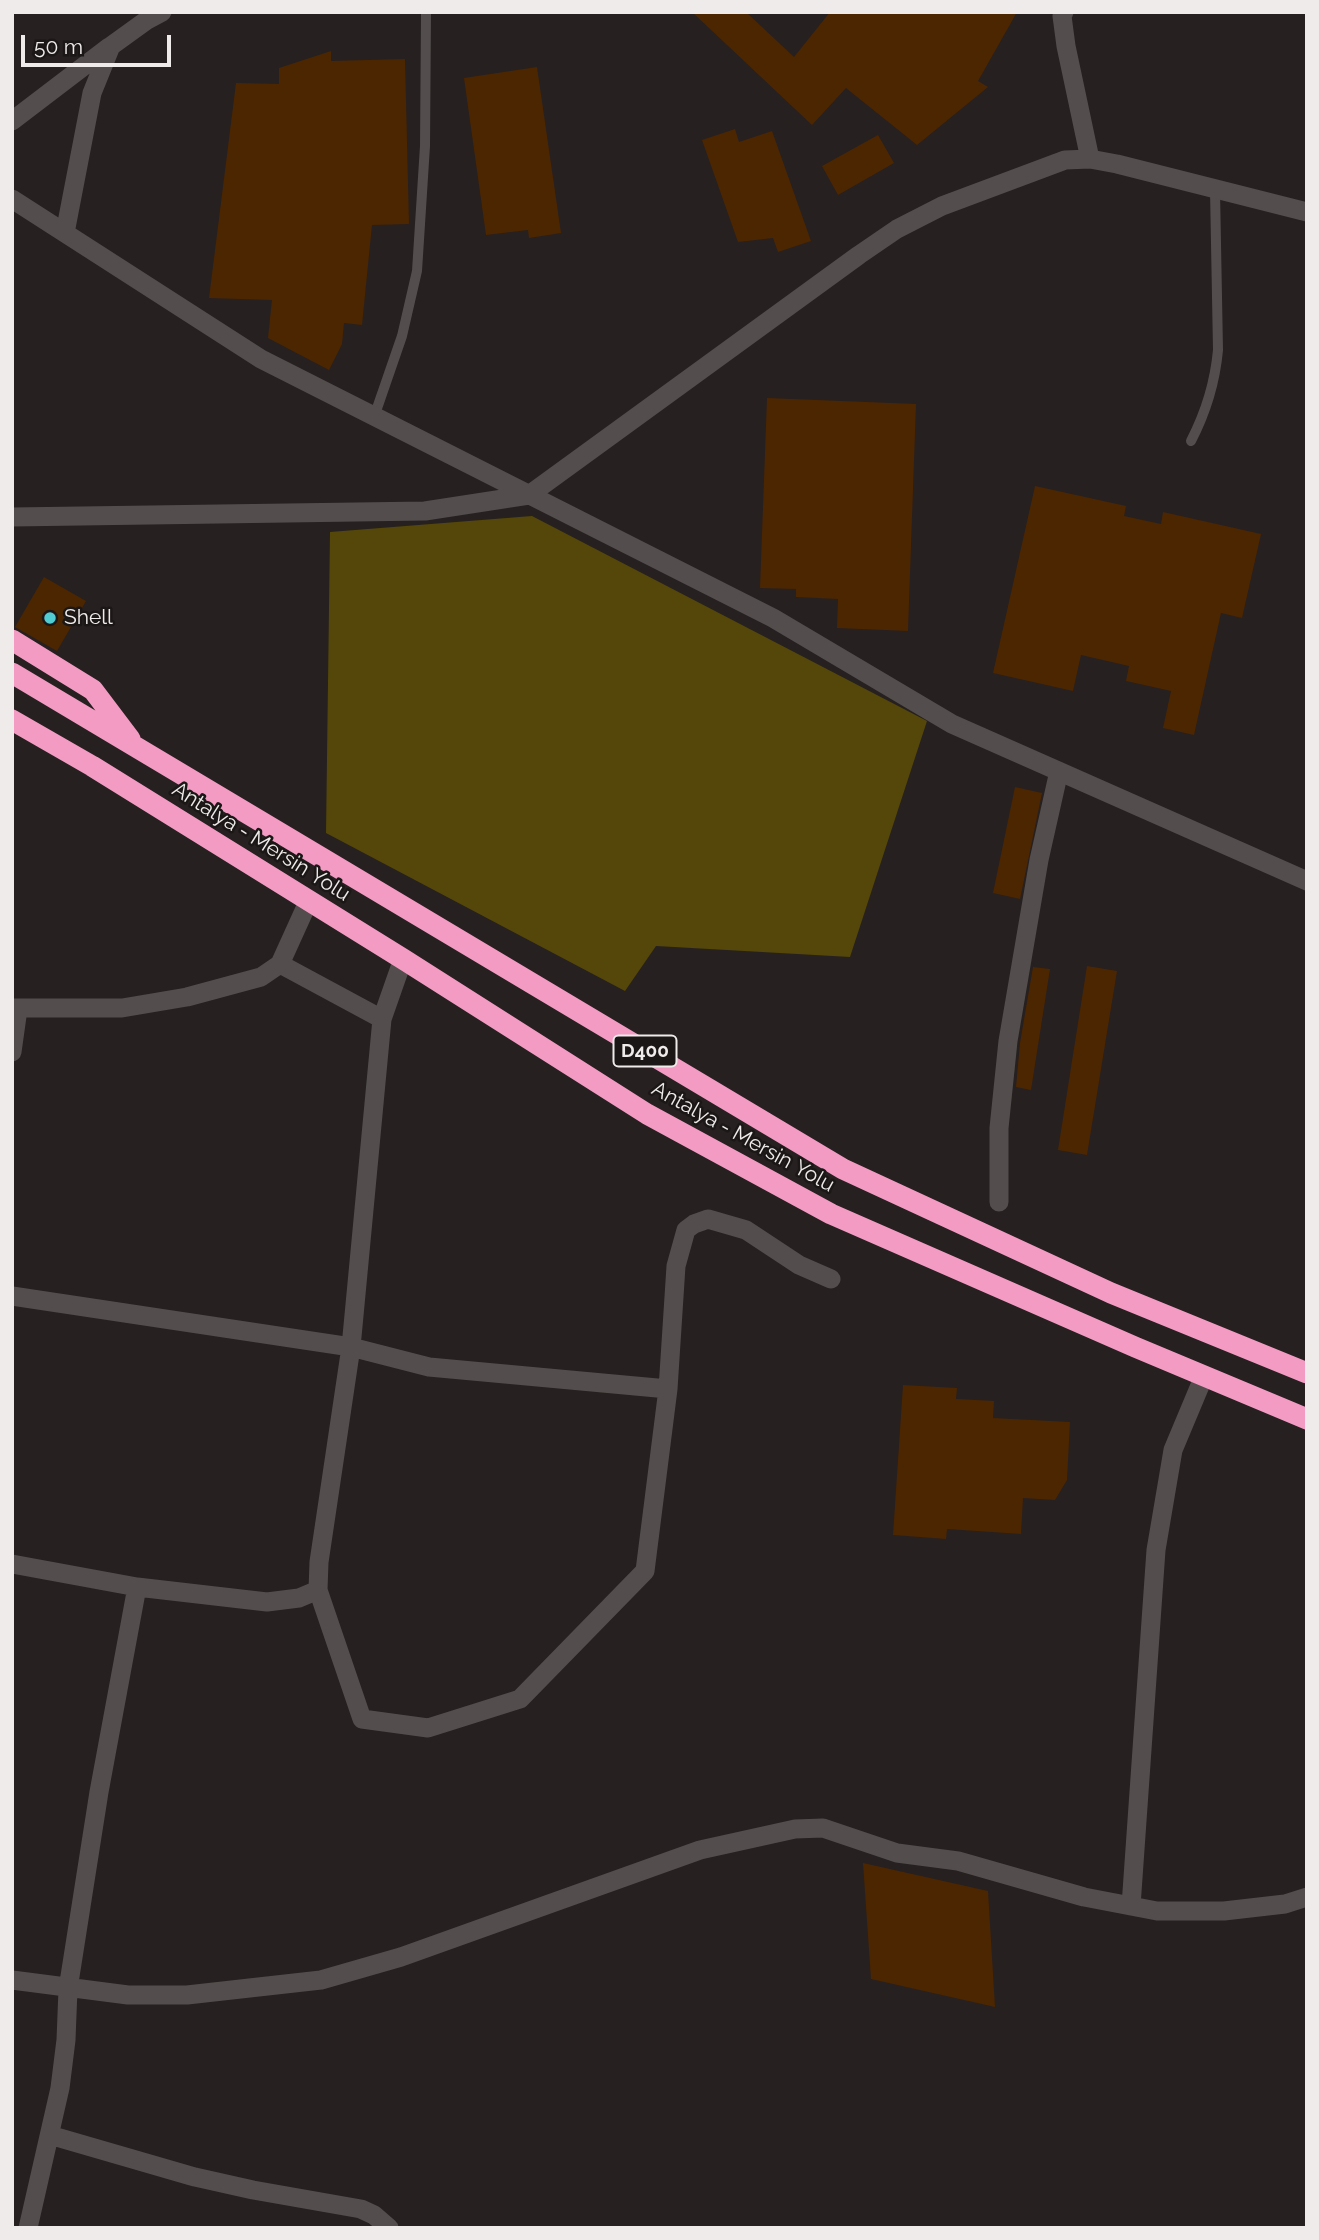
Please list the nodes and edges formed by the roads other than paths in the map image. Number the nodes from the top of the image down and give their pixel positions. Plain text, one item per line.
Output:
1 (162, 12) edge
2 (426, 12) edge
3 (1064, 12) edge
4 (111, 46) junction
5 (12, 121) edge
6 (1090, 159) junction
7 (1215, 190) junction
8 (12, 199) edge
9 (1307, 212) edge
10 (65, 233) junction
11 (374, 416) junction
12 (1191, 441) dead end
13 (529, 495) junction
14 (12, 517) edge
15 (12, 640) edge
16 (12, 673) edge
17 (12, 720) edge
18 (12, 730) edge
19 (137, 749) junction
20 (92, 766) junction
21 (1059, 771) junction
22 (1307, 881) edge
23 (309, 900) junction
24 (403, 958) junction
25 (280, 964) junction
26 (15, 1009) edge
27 (382, 1019) junction
28 (12, 1052) edge
29 (999, 1202) dead end
30 (831, 1279) dead end
31 (12, 1296) edge
32 (351, 1347) junction
33 (1307, 1373) edge
34 (1204, 1376) junction
35 (668, 1389) junction
36 (1307, 1419) edge
37 (12, 1564) edge
38 (137, 1587) junction
39 (318, 1590) junction
40 (1307, 1897) edge
41 (1131, 1906) junction
42 (12, 1980) edge
43 (68, 1989) junction
44 (50, 2135) junction
45 (27, 2228) edge
46 (389, 2228) edge

1 - 4 street
2 - 11 lane
3 - 6 street
4 - 5 street
4 - 10 street
6 - 7 street
6 - 13 street
7 - 9 street
7 - 12 lane
8 - 10 street
10 - 11 street
11 - 13 street
13 - 14 street
13 - 21 street
15 - 19 highway
16 - 19 highway, Antalya - Mersin Yolu / D400
17 - 20 highway, Antalya - Mersin Yolu / D400
18 - 20 highway
19 - 33 highway, Antalya - Mersin Yolu / D400
20 - 23 highway, Antalya - Mersin Yolu / D400
21 - 22 street
21 - 29 street
23 - 24 highway, Antalya - Mersin Yolu / D400
23 - 25 street
24 - 27 street
24 - 34 highway, Antalya - Mersin Yolu / D400
25 - 26 street
25 - 27 street
26 - 28 street
27 - 32 street
30 - 35 street
31 - 32 street
32 - 35 street
32 - 39 street
34 - 36 highway, Antalya - Mersin Yolu / D400
34 - 41 street
35 - 39 street
37 - 38 street
38 - 39 street
38 - 43 street
40 - 41 street
41 - 43 street
42 - 43 street
43 - 44 street
44 - 45 street
44 - 46 street

